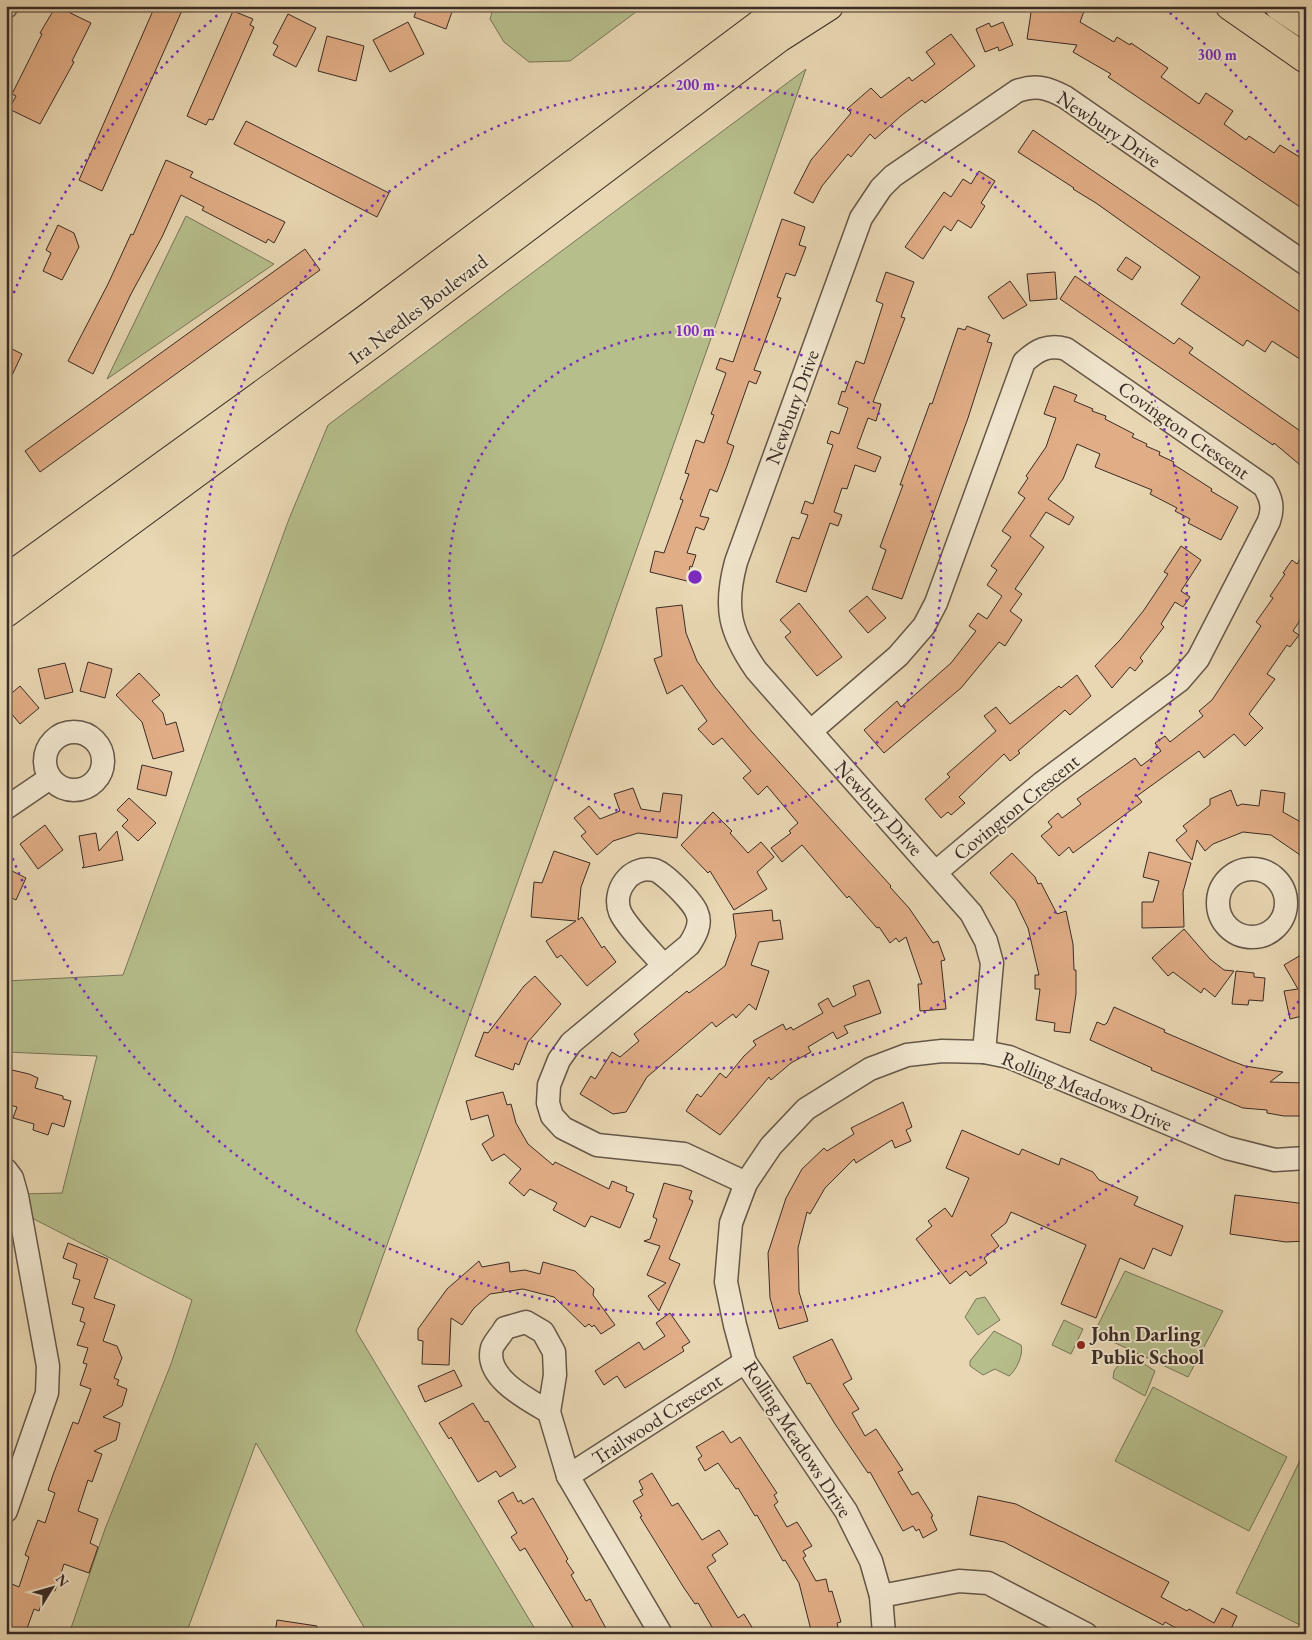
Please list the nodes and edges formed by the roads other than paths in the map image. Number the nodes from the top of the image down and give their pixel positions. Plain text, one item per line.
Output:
1 (784, 6) edge
2 (830, 6) edge
3 (1230, 6) edge
4 (1279, 6) edge
5 (1306, 24) edge
6 (1306, 59) edge
7 (1306, 264) edge
8 (6, 579) edge
9 (6, 613) edge
10 (810, 731) junction
11 (50, 778) dead end
12 (6, 808) edge
13 (936, 872) junction
14 (664, 966) dead end
15 (984, 1052) junction
16 (1306, 1158) edge
17 (6, 1170) edge
18 (746, 1184) junction
19 (746, 1362) junction
20 (549, 1412) dead end
21 (568, 1476) junction
22 (6, 1511) edge
23 (881, 1596) junction
24 (661, 1634) edge
25 (884, 1634) edge
26 (1086, 1634) edge

1 - 8 main road, Ira Needles Boulevard
2 - 9 main road, Ira Needles Boulevard
3 - 6 main road
4 - 5 main road
7 - 10 street, Newbury Drive
10 - 13 street, Newbury Drive
10 - 13 street, Covington Crescent
11 - 12 street
13 - 15 street, Newbury Drive
14 - 18 street
15 - 16 street, Rolling Meadows Drive
15 - 18 street, Rolling Meadows Drive
17 - 22 street
18 - 19 street, Rolling Meadows Drive
19 - 21 street, Trailwood Crescent
19 - 23 street, Rolling Meadows Drive
20 - 21 street, Trailwood Crescent
21 - 24 street, Trailwood Crescent
23 - 25 street, Rolling Meadows Drive
23 - 26 street

